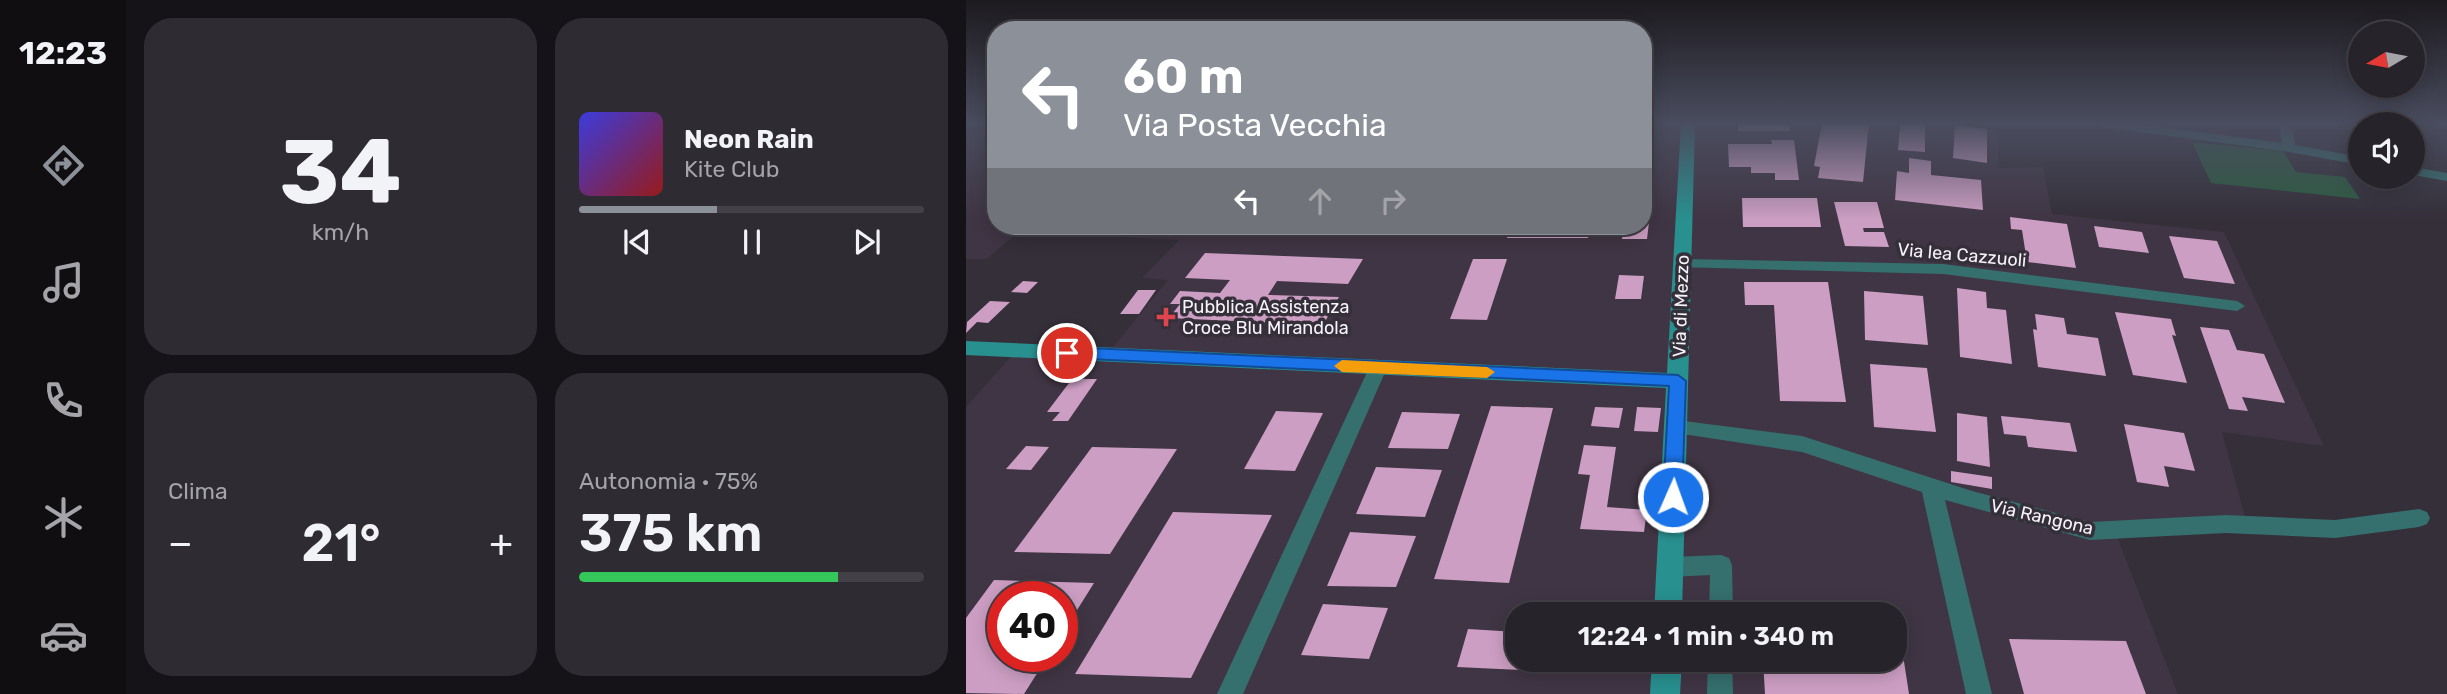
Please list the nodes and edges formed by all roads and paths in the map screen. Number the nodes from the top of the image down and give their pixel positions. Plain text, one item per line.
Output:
1 (1687, 155) edge
2 (2330, 155) edge
3 (2348, 159) edge
4 (2425, 173) edge
5 (2447, 177) edge
6 (1683, 264) junction
7 (2238, 306) dead end
8 (966, 348) edge
9 (1378, 368) junction
10 (1678, 381) junction
11 (1675, 427) junction
12 (1931, 486) junction
13 (2419, 518) dead end
14 (1670, 567) junction
15 (1669, 602) edge
16 (1721, 602) edge
17 (1666, 672) edge
18 (1720, 672) edge
19 (1230, 694) edge
20 (1665, 694) edge
21 (1720, 694) edge
22 (1979, 694) edge

1 - 6 street, Via di Mezzo
2 - 3 street
4 - 5 street
6 - 7 street, Via lea Cazzuoli
6 - 10 street, Via di Mezzo
8 - 9 street
9 - 10 street
9 - 19 street
10 - 11 street, Via di Mezzo
11 - 12 street, Via Rangona
11 - 14 street, Via di Mezzo
12 - 13 street, Via Rangona
12 - 22 street
14 - 15 street, Via di Mezzo
14 - 16 street
17 - 20 street
18 - 21 street

